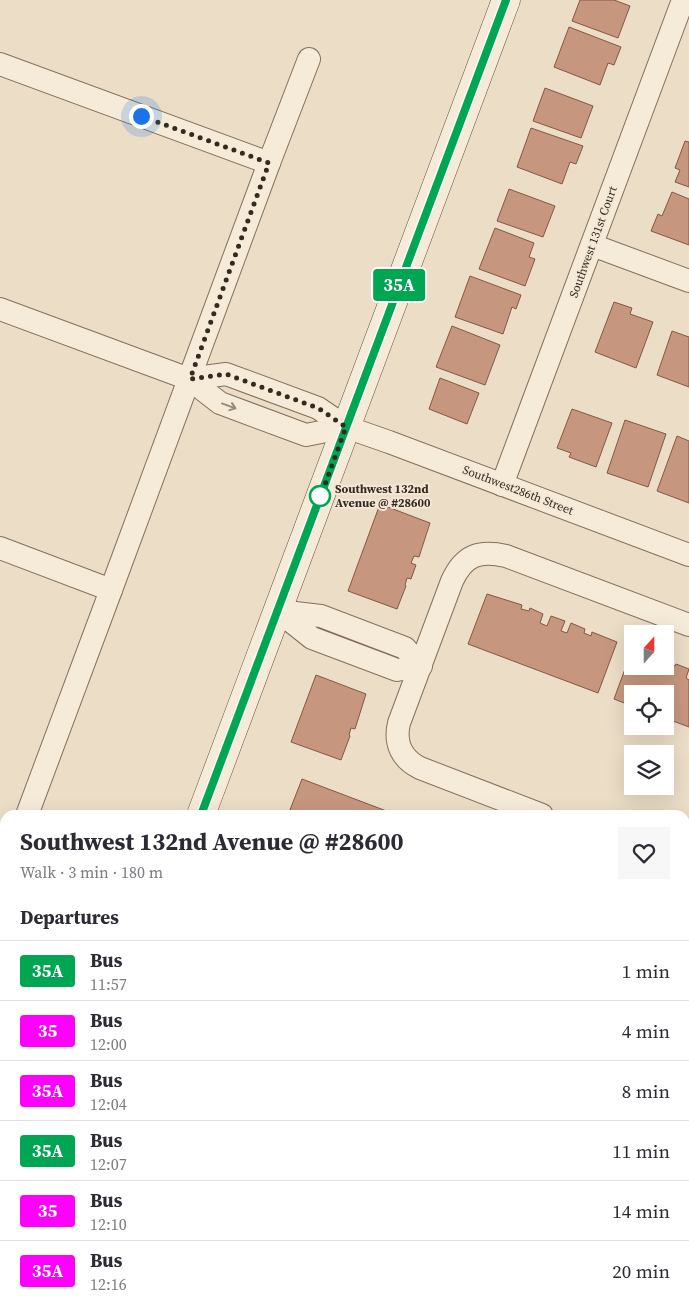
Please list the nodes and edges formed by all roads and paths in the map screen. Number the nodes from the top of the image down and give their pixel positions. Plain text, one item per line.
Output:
1 (506, 0) edge
2 (683, 0) edge
3 (309, 59) dead end
4 (0, 64) edge
5 (269, 163) junction
6 (592, 245) junction
7 (689, 281) edge
8 (0, 309) edge
9 (190, 379) junction
10 (346, 427) junction
11 (502, 485) junction
12 (0, 548) edge
13 (689, 555) edge
14 (112, 590) junction
15 (278, 610) junction
16 (689, 626) edge
17 (421, 666) junction
18 (29, 810) edge
19 (203, 810) edge
20 (529, 810) edge

1 - 10 street
2 - 6 street, Southwest 131st Court
3 - 5 street
4 - 5 street
5 - 9 street
6 - 7 street
6 - 11 street, Southwest 131st Court
8 - 9 street
9 - 10 street, Southwest286th Street
9 -> 10 street
9 - 14 street
10 - 11 street, Southwest286th Street
10 - 15 street
11 - 13 street, Southwest286th Street
12 - 14 street
14 - 18 street
15 - 17 street
15 - 19 street
16 - 17 street
17 - 20 street

